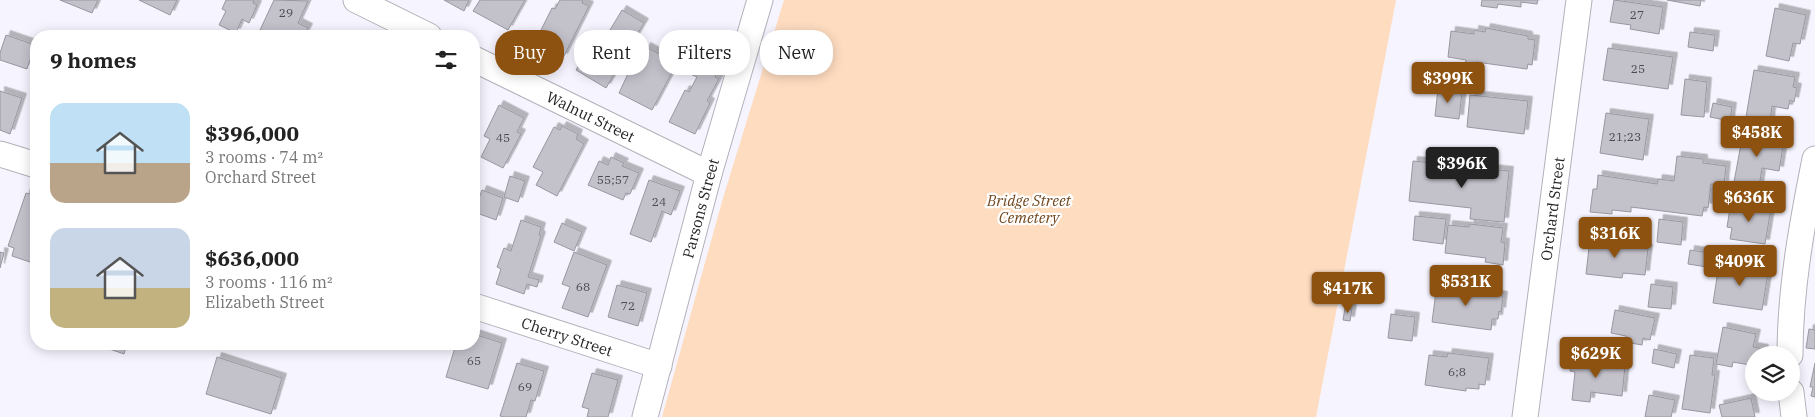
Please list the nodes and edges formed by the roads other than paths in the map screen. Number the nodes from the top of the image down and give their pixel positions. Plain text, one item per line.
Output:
1 (356, 0) edge
2 (760, 0) edge
3 (1580, 0) edge
4 (417, 30) edge
5 (480, 62) edge
6 (0, 154) edge
7 (1815, 159) edge
8 (30, 163) edge
9 (709, 174) junction
10 (480, 308) edge
11 (1790, 346) edge
12 (659, 366) junction
13 (1792, 401) edge
14 (645, 417) edge
15 (1525, 417) edge
16 (1794, 417) edge

1 - 4 street
2 - 9 street, Parsons Street
3 - 15 street, Orchard Street
5 - 9 street, Walnut Street
6 - 8 street
7 - 11 street
9 - 12 street, Parsons Street
10 - 12 street, Cherry Street
12 - 14 street, Parsons Street
13 - 16 street

